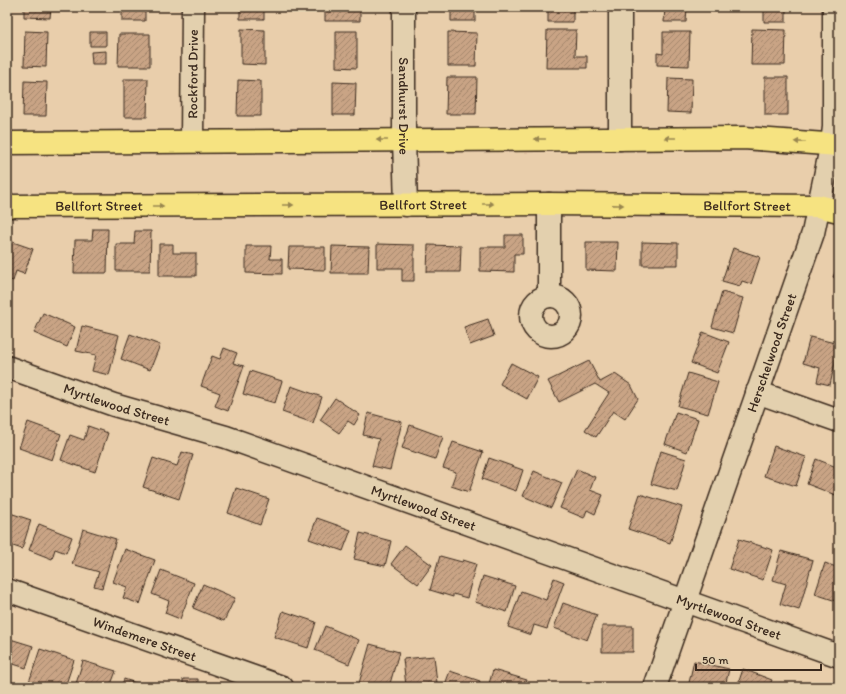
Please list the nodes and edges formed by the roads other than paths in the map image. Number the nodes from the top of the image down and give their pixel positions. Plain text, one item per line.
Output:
1 (193, 7) edge
2 (404, 7) edge
3 (620, 7) edge
4 (834, 7) edge
5 (620, 139) junction
6 (404, 140) junction
7 (192, 141) junction
8 (7, 143) edge
9 (835, 144) edge
10 (549, 204) junction
11 (406, 205) junction
12 (7, 206) edge
13 (818, 206) junction
14 (839, 211) edge
15 (549, 296) dead end
16 (7, 367) edge
17 (757, 392) junction
18 (839, 421) edge
19 (7, 590) edge
20 (684, 601) junction
21 (839, 656) edge
22 (282, 687) edge
23 (655, 687) edge

1 - 7 street, Rockford Drive
2 - 6 street, Sandhurst Drive
3 - 5 street
4 - 9 street, Herschelwood Street
5 -> 6 main road
9 -> 5 main road
6 -> 7 main road
6 - 11 street, Sandhurst Drive
7 - 8 main road
9 - 13 street, Herschelwood Street
11 -> 10 main road, Bellfort Street
10 -> 13 main road, Bellfort Street
10 - 15 street
12 -> 11 main road, Bellfort Street
13 - 14 main road, Bellfort Street
13 - 17 street, Herschelwood Street
16 - 20 street, Myrtlewood Street
17 - 18 street
17 - 20 street, Herschelwood Street
19 - 22 street, Windemere Street
20 - 21 street, Myrtlewood Street
20 - 23 street, Herschelwood Street

